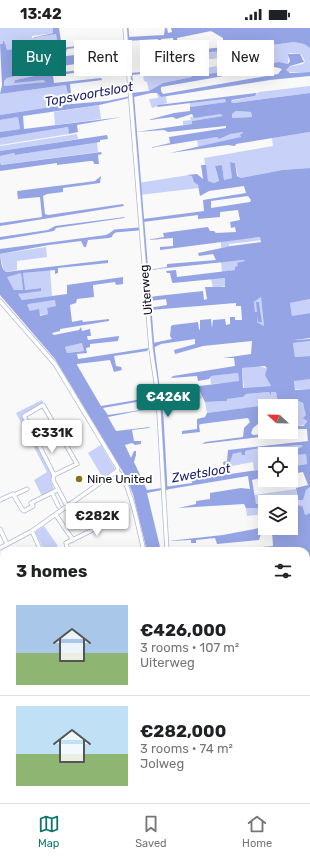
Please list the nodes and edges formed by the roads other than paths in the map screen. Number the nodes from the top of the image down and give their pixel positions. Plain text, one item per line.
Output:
1 (125, 28) edge
2 (0, 301) edge
3 (117, 471) junction
4 (54, 475) junction
5 (28, 489) dead end
6 (58, 490) junction
7 (52, 493) junction
8 (14, 495) junction
9 (0, 500) edge
10 (59, 506) dead end
11 (66, 506) junction
12 (56, 515) junction
13 (115, 519) dead end
14 (0, 529) edge
15 (32, 532) junction
16 (72, 540) junction
17 (7, 544) junction
18 (2, 547) edge
19 (39, 547) edge
20 (67, 547) edge
21 (143, 547) edge
22 (167, 547) edge

1 - 22 street, Uiterweg
2 - 3 street
3 - 11 street
3 - 21 street
4 - 4 street
4 - 6 street
5 - 8 street
6 - 7 street
6 - 11 street
7 - 8 street
7 - 10 street
8 - 9 street
11 - 12 street
12 - 15 street
12 - 16 street
13 - 16 street
14 - 17 street
15 - 17 street
15 - 19 street
16 - 20 street
17 - 18 street

